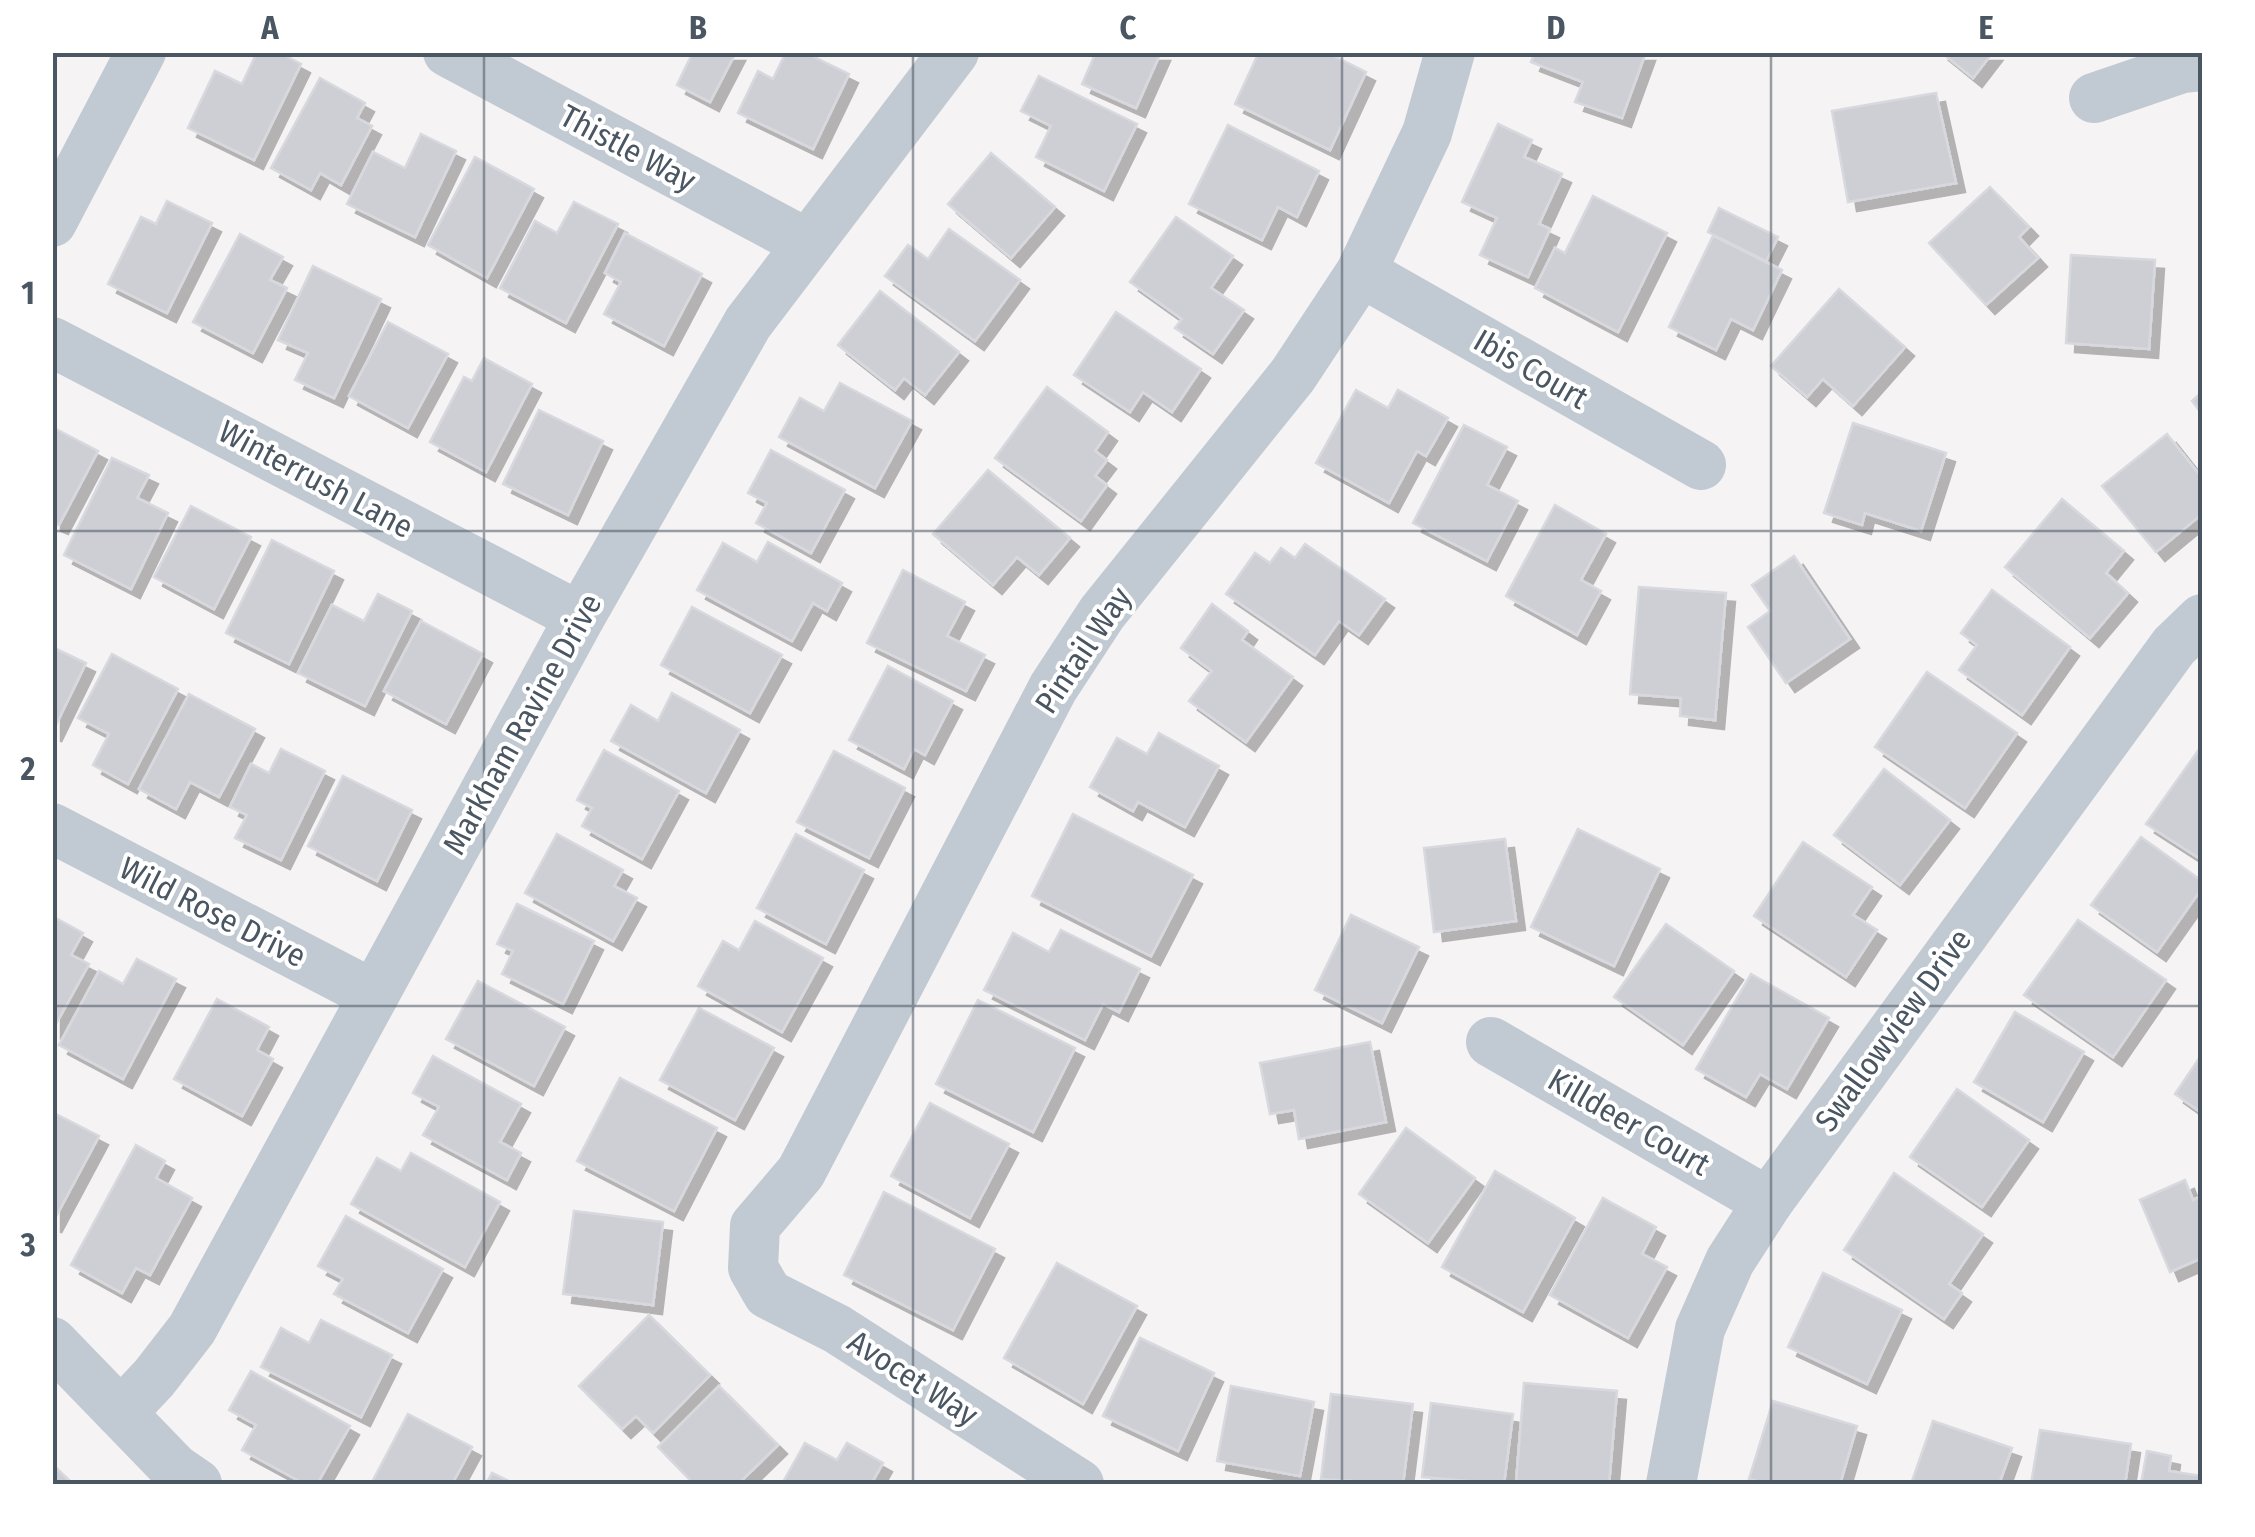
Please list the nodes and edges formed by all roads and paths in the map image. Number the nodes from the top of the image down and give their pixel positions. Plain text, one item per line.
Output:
1 (141, 52) edge
2 (448, 52) edge
3 (954, 52) edge
4 (1450, 52) edge
5 (2202, 66) edge
6 (2094, 98) dead end
7 (52, 222) edge
8 (808, 244) junction
9 (1361, 272) junction
10 (52, 342) edge
11 (1701, 466) dead end
12 (580, 617) junction
13 (2202, 618) edge
14 (52, 828) edge
15 (374, 995) junction
16 (1491, 1042) dead end
17 (1768, 1202) junction
18 (753, 1268) joint
19 (52, 1342) edge
20 (120, 1413) junction
21 (196, 1484) edge
22 (1079, 1484) edge
23 (1671, 1484) edge

1 - 7 street
2 - 8 street, Thistle Way
3 - 8 street, Markham Ravine Drive
4 - 9 street, Pintail Way
5 - 6 street
8 - 12 street, Markham Ravine Drive
9 - 11 street, Ibis Court
9 - 18 street, Pintail Way
10 - 12 street, Winterrush Lane
12 - 15 street, Markham Ravine Drive
13 - 17 street, Swallowview Drive
14 - 15 street, Wild Rose Drive
15 - 20 street, Markham Ravine Drive
16 - 17 street, Killdeer Court
17 - 23 street, Swallowview Drive
18 - 22 street, Avocet Way
19 - 20 street
20 - 21 street

